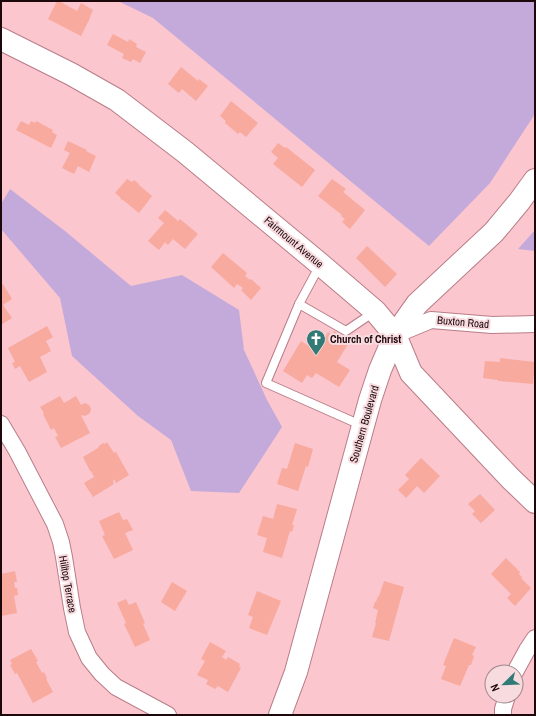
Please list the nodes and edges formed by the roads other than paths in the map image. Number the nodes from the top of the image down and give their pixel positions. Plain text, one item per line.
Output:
1 (1, 39) edge
2 (535, 180) edge
3 (320, 264) junction
4 (300, 304) junction
5 (375, 312) junction
6 (535, 324) edge
7 (395, 336) junction
8 (1, 424) edge
9 (363, 426) junction
10 (535, 502) edge
11 (535, 638) edge
12 (519, 664) edge
13 (505, 704) edge
14 (168, 715) edge
15 (280, 715) edge
16 (503, 715) edge

1 - 3 main road, Fairmount Avenue
2 - 7 main road, Southern Boulevard
3 - 4 lane
3 - 5 main road, Fairmount Avenue
4 - 5 lane
4 - 9 lane
5 - 7 main road, Fairmount Avenue
6 - 7 street, Buxton Road
7 - 9 main road, Southern Boulevard
7 - 10 main road, Fairmount Avenue
8 - 14 street, Hilltop Terrace
9 - 15 main road, Southern Boulevard
11 - 12 street
13 - 16 street

